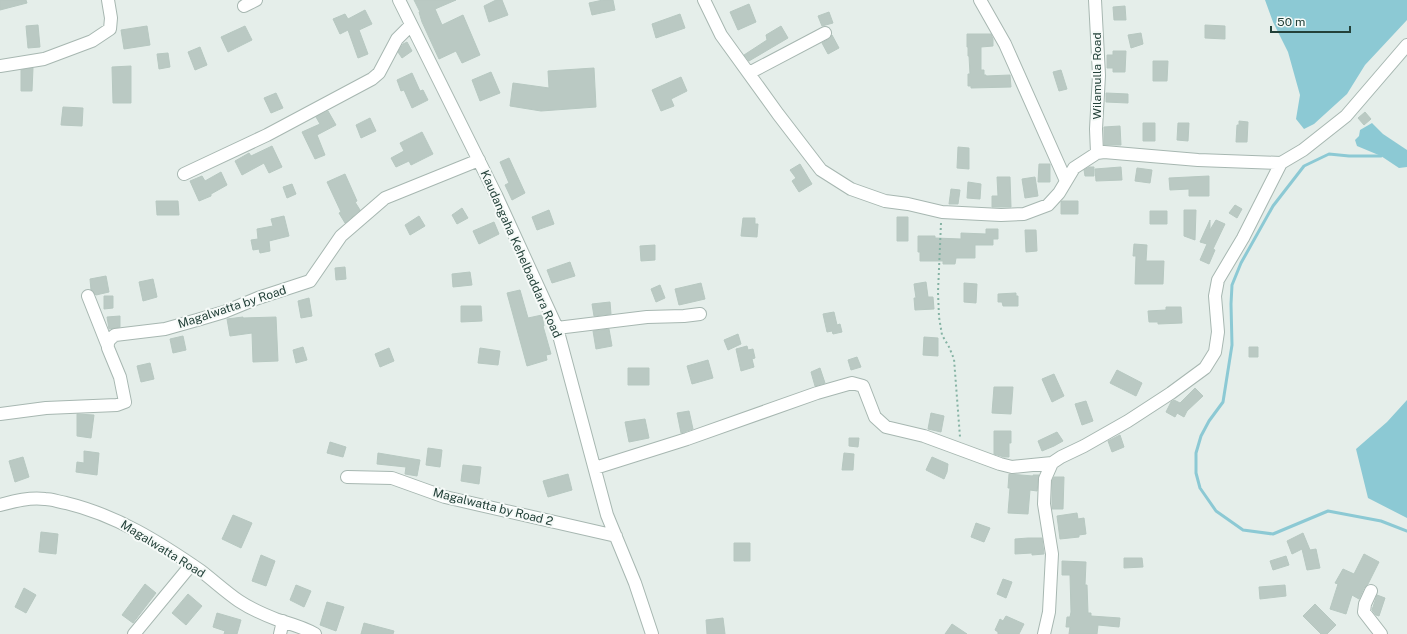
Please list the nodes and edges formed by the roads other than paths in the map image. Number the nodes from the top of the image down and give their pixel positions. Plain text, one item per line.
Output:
1 (108, 0) edge
2 (256, 0) edge
3 (399, 0) edge
4 (704, 0) edge
5 (980, 0) edge
6 (1095, 0) edge
7 (244, 6) dead end
8 (410, 25) junction
9 (824, 33) dead end
10 (1407, 45) edge
11 (0, 66) edge
12 (749, 73) junction
13 (1096, 153) junction
14 (479, 160) junction
15 (1281, 164) junction
16 (184, 174) dead end
17 (1066, 181) junction
18 (88, 296) dead end
19 (700, 314) dead end
20 (557, 328) junction
21 (107, 344) junction
22 (0, 414) edge
23 (1052, 463) junction
24 (595, 468) junction
25 (347, 477) dead end
26 (0, 505) edge
27 (616, 536) junction
28 (192, 565) junction
29 (1371, 591) dead end
30 (283, 621) junction
31 (134, 634) edge
32 (280, 634) edge
33 (315, 634) edge
34 (652, 634) edge
35 (1044, 634) edge
36 (1381, 634) edge

1 - 11 street
2 - 7 street
3 - 8 street, Kaudangaha Kehelbaddara Road
4 - 12 street
5 - 17 street
6 - 13 street, Wilamulla Road
8 - 14 street, Kaudangaha Kehelbaddara Road
8 - 16 street
9 - 12 street
10 - 15 street
12 - 17 street
13 - 15 street
13 - 17 street
14 - 20 street, Kaudangaha Kehelbaddara Road
14 - 21 street, Magalwatta by Road
15 - 23 street
18 - 21 street
19 - 20 street
20 - 24 street, Kaudangaha Kehelbaddara Road
21 - 22 street
23 - 24 street
23 - 35 street
24 - 27 street, Kaudangaha Kehelbaddara Road
25 - 27 street, Magalwatta by Road 2
26 - 28 street, Magalwatta Road
27 - 34 street, Kaudangaha Kehelbaddara Road
28 - 30 street, Magalwatta Road
28 - 31 street
29 - 36 street
30 - 32 street
30 - 33 street, Magalwatta Road

